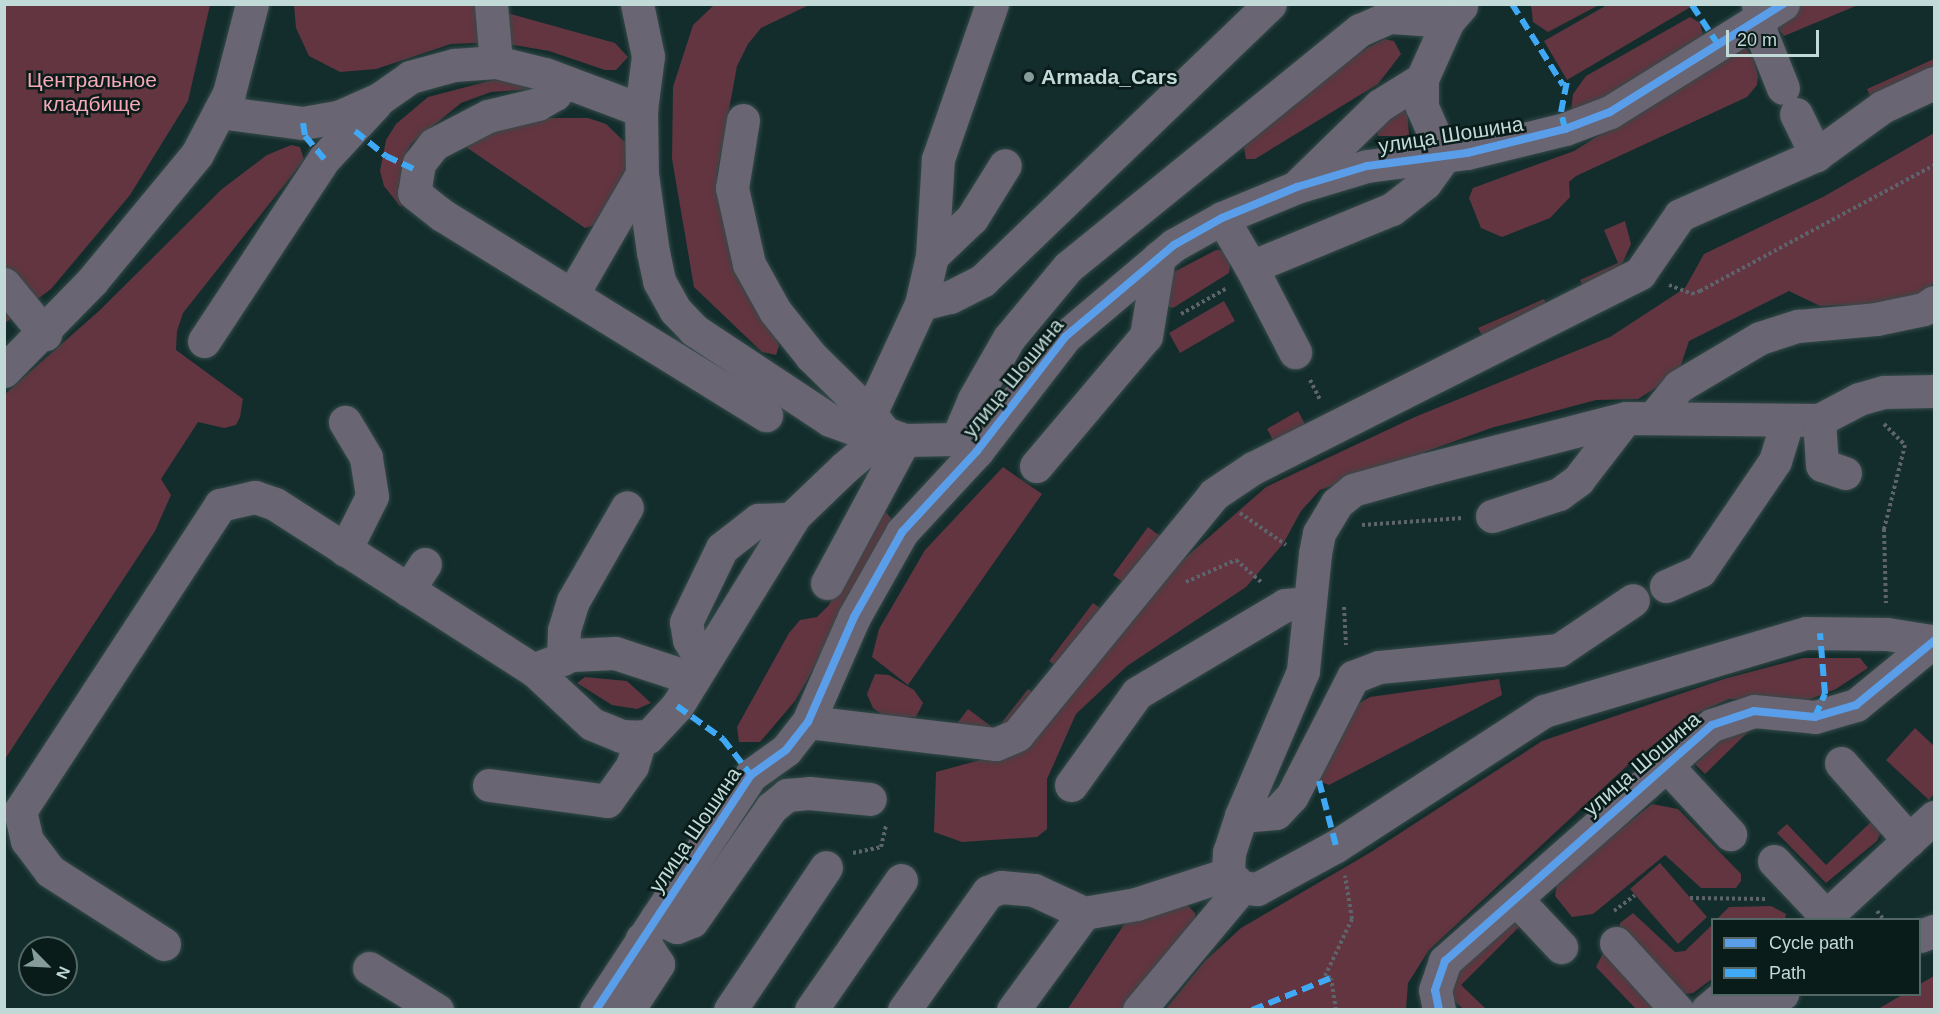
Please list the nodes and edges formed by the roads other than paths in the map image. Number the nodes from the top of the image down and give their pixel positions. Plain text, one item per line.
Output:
1 (252, 4) edge
2 (490, 4) edge
3 (637, 4) edge
4 (992, 4) edge
5 (1270, 4) edge
6 (1360, 4) edge
7 (1767, 10) edge
8 (1455, 13) edge
9 (496, 62) junction
10 (1316, 67) junction
11 (1422, 79) junction
12 (562, 82) junction
13 (1935, 83) edge
14 (379, 99) junction
15 (641, 110) junction
16 (219, 112) junction
17 (743, 120) dead end
18 (1816, 155) junction
19 (1444, 157) junction
20 (1005, 165) dead end
21 (642, 174) junction
22 (1297, 187) junction
23 (1222, 218) junction
24 (932, 256) junction
25 (1159, 257) junction
26 (1252, 270) junction
27 (4, 284) edge
28 (572, 295) junction
29 (921, 304) junction
30 (1931, 308) edge
31 (45, 334) junction
32 (204, 341) dead end
33 (1295, 352) dead end
34 (4, 371) edge
35 (1935, 391) edge
36 (766, 416) dead end
37 (1639, 418) junction
38 (1819, 420) junction
39 (345, 422) dead end
40 (1787, 422) junction
41 (886, 429) junction
42 (967, 445) junction
43 (1036, 466) dead end
44 (1845, 473) dead end
45 (627, 507) dead end
46 (1492, 516) road end
47 (792, 519) junction
48 (345, 550) junction
49 (827, 583) dead end
50 (1666, 586) dead end
51 (1633, 600) dead end
52 (1297, 604) junction
53 (1933, 641) edge
54 (548, 664) junction
55 (698, 671) junction
56 (808, 722) junction
57 (641, 736) junction
58 (1841, 764) dead end
59 (1667, 766) junction
60 (489, 785) dead end
61 (1071, 785) dead end
62 (870, 799) road end
63 (1240, 816) junction
64 (12, 824) edge
65 (1927, 828) edge
66 (1730, 834) dead end
67 (1774, 861) dead end
68 (826, 867) road end
69 (901, 880) dead end
70 (1235, 880) junction
71 (1516, 899) junction
72 (1820, 912) edge
73 (1084, 913) junction
74 (649, 928) junction
75 (1616, 943) dead end
76 (164, 944) dead end
77 (1561, 947) dead end
78 (369, 968) dead end
79 (1724, 996) edge
80 (1738, 996) edge
81 (1779, 996) edge
82 (437, 1010) edge
83 (597, 1010) edge
84 (628, 1010) edge
85 (730, 1010) edge
86 (811, 1010) edge
87 (904, 1010) edge
88 (1013, 1010) edge
89 (1139, 1010) edge
90 (1439, 1010) edge
91 (1677, 1010) edge
92 (1707, 1010) edge

1 - 16 street
2 - 9 street
3 - 15 street
4 - 24 street
5 - 29 street
6 - 10 street
7 - 18 street
7 - 19 street, улица Шошина
8 - 10 street
8 - 11 street
9 - 12 street
9 - 14 street
10 - 42 street
11 - 19 street
11 - 22 street, улица Шошина
12 - 15 street
12 - 28 street
13 - 18 street
14 - 16 street
14 - 32 street
15 - 21 street
16 - 31 street
17 - 41 street
18 - 56 street
19 - 22 street, улица Шошина
19 - 26 street
20 - 24 street
21 - 28 street
21 - 41 street
22 - 23 street, улица Шошина
23 - 25 street, улица Шошина
23 - 26 street
24 - 29 street
25 - 42 street, улица Шошина
25 - 43 street
26 - 33 street
27 - 31 street
28 - 36 street
29 - 41 street
30 - 37 street
31 - 34 street
35 - 38 street
37 - 40 street
37 - 46 street
37 - 52 street
38 - 40 street
38 - 44 street
39 - 48 street
40 - 50 street
41 - 42 street
41 - 47 street
41 - 49 street
42 - 56 street, улица Шошина
45 - 54 street
47 - 55 street
47 - 55 street
48 - 54 street
48 - 64 street
51 - 63 street
52 - 61 street
52 - 63 street
53 - 59 street, улица Шошина
53 - 70 street
54 - 55 street
54 - 57 street
55 - 57 street
56 - 74 street, улица Шошина
57 - 60 street
58 - 65 street
59 - 66 street
59 - 71 street, улица Шошина
62 - 74 street
63 - 70 street
64 - 76 street
65 - 72 street
67 - 72 street
68 - 85 street
69 - 86 street
70 - 73 street
70 - 89 street
71 - 77 street
71 - 90 street, улица Шошина
73 - 87 street
73 - 88 street
74 - 83 street, улица Шошина
74 - 84 street
75 - 91 street
78 - 82 street
79 - 92 street
80 - 81 street

